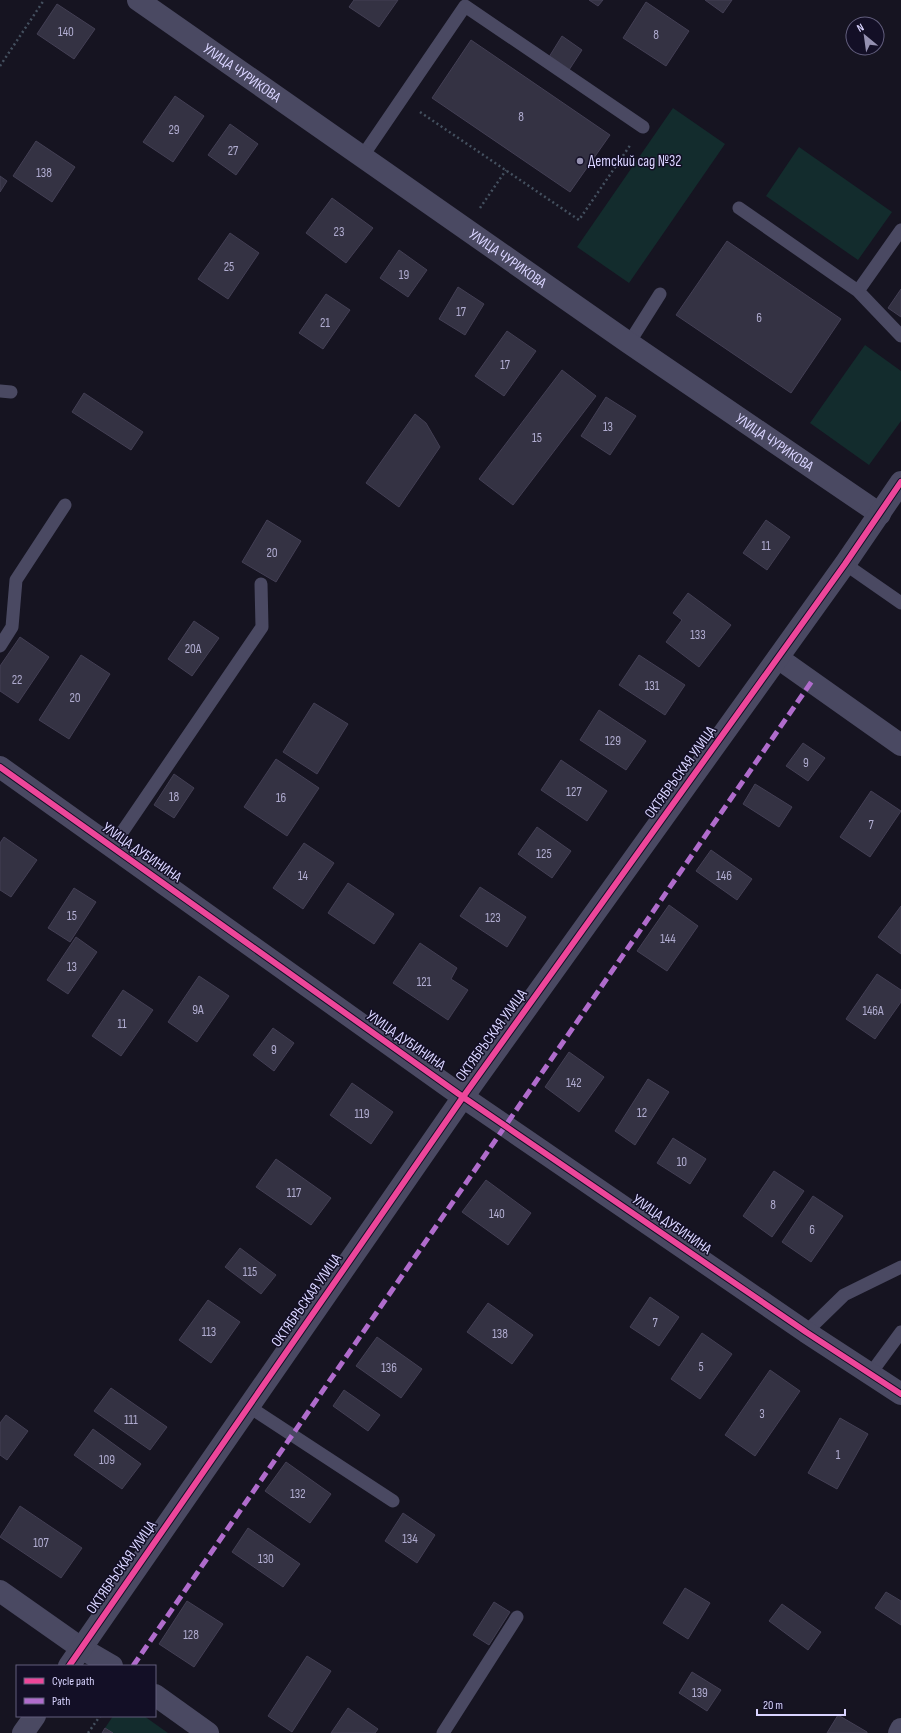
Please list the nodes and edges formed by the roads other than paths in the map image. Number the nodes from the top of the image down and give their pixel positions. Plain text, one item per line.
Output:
1 (138, 0) edge
2 (643, 127) road end
3 (362, 157) junction
4 (739, 208) dead end
5 (901, 230) edge
6 (858, 291) junction
7 (660, 294) dead end
8 (901, 336) edge
9 (629, 343) junction
10 (901, 482) edge
11 (65, 505) dead end
12 (880, 514) junction
13 (845, 564) junction
14 (261, 584) dead end
15 (901, 603) edge
16 (0, 646) edge
17 (778, 658) junction
18 (901, 745) edge
19 (0, 767) edge
20 (112, 847) junction
21 (463, 1097) junction
22 (901, 1267) edge
23 (806, 1332) junction
24 (901, 1332) edge
25 (870, 1373) junction
26 (901, 1394) edge
27 (248, 1406) junction
28 (392, 1501) dead end
29 (0, 1591) edge
30 (517, 1617) dead end
31 (81, 1648) junction
32 (69, 1665) edge
33 (110, 1665) edge
34 (156, 1696) edge
35 (34, 1717) edge
36 (901, 1729) edge
37 (23, 1733) edge
38 (208, 1733) edge
39 (444, 1733) edge
40 (898, 1733) edge

1 - 3 street, УЛИЦА ЧУРИКОВА
2 - 3 lane
3 - 9 street, УЛИЦА ЧУРИКОВА
4 - 6 lane
5 - 6 lane
6 - 8 lane
7 - 9 lane
9 - 12 street, УЛИЦА ЧУРИКОВА
10 - 12 street, ОКТЯБРЬСКАЯ УЛИЦА
11 - 16 lane
12 - 13 street, ОКТЯБРЬСКАЯ УЛИЦА
13 - 15 lane
13 - 17 street, ОКТЯБРЬСКАЯ УЛИЦА
14 - 20 lane
17 - 18 street
17 - 21 street, ОКТЯБРЬСКАЯ УЛИЦА
19 - 20 street, УЛИЦА ДУБИНИНА
20 - 21 street, УЛИЦА ДУБИНИНА
21 - 23 street, УЛИЦА ДУБИНИНА
21 - 27 street, ОКТЯБРЬСКАЯ УЛИЦА
22 - 23 lane
23 - 25 street, УЛИЦА ДУБИНИНА
24 - 25 lane
25 - 26 street, УЛИЦА ДУБИНИНА
27 - 28 lane
27 - 31 street, ОКТЯБРЬСКАЯ УЛИЦА
29 - 31 street
30 - 39 lane
31 - 32 street, ОКТЯБРЬСКАЯ УЛИЦА
31 - 33 street
34 - 38 street
35 - 37 street
36 - 40 street

